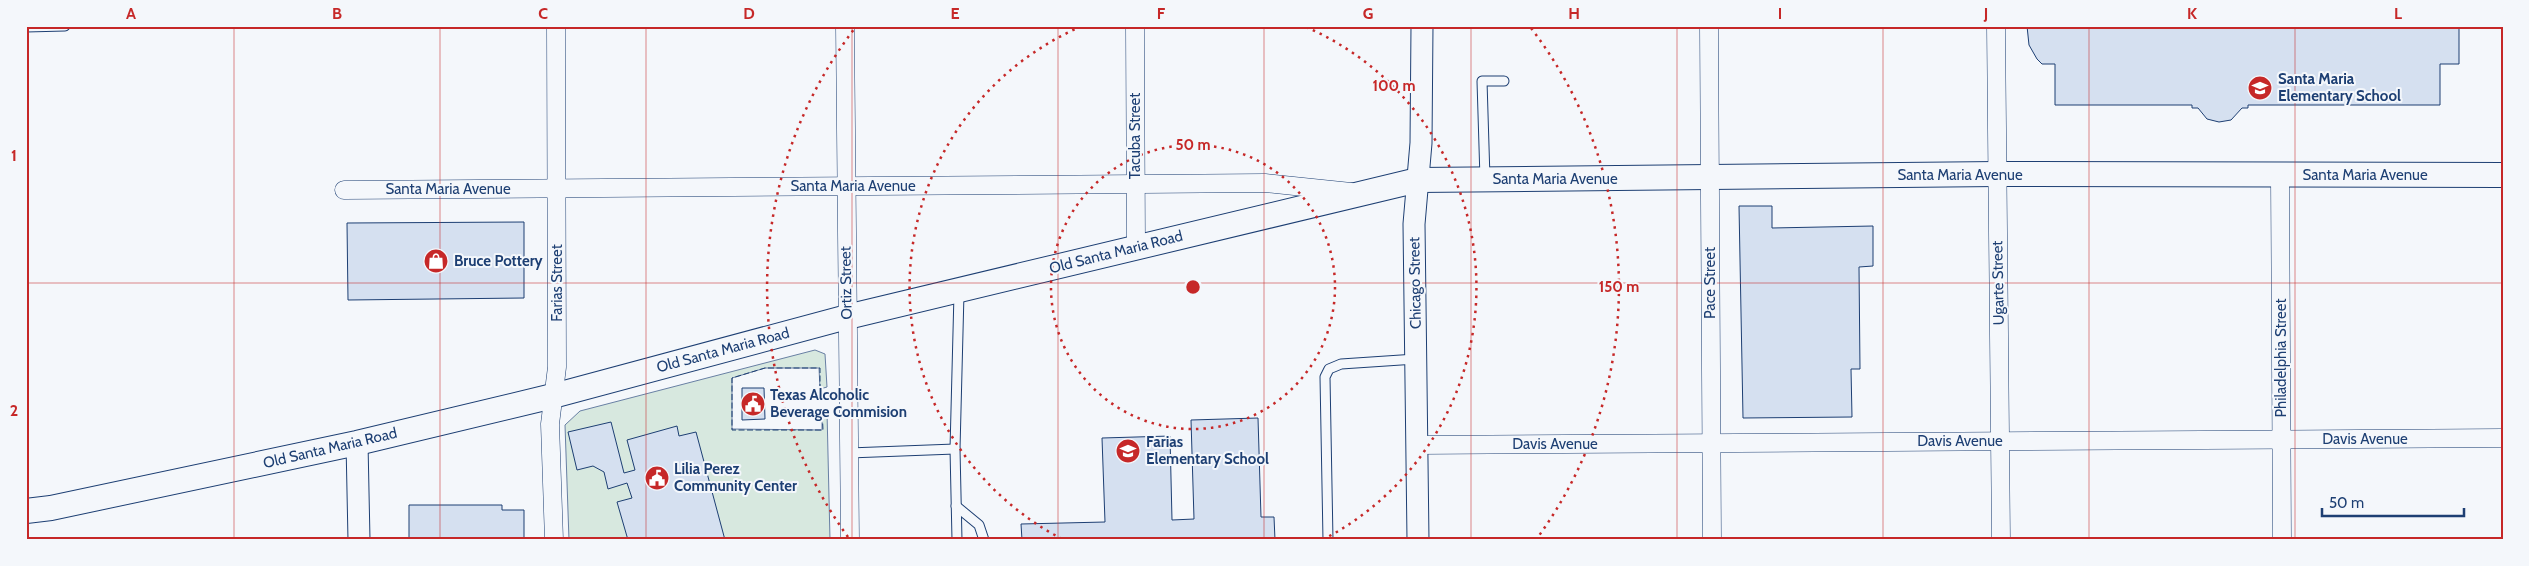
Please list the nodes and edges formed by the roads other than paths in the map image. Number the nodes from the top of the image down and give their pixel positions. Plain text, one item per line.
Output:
1 (65, 26) edge
2 (556, 26) edge
3 (846, 26) edge
4 (1134, 26) edge
5 (1422, 26) edge
6 (1710, 26) edge
7 (1996, 26) edge
8 (26, 27) edge
9 (1504, 81) dead end
10 (1997, 174) junction
11 (2503, 175) edge
12 (2280, 176) junction
13 (1709, 178) junction
14 (1418, 180) junction
15 (1485, 180) junction
16 (1136, 184) junction
17 (847, 186) junction
18 (557, 188) junction
19 (344, 190) dead end
20 (1362, 194) junction
21 (1136, 247) junction
22 (959, 290) junction
23 (846, 317) junction
24 (1416, 359) junction
25 (553, 396) junction
26 (2503, 438) edge
27 (2282, 439) junction
28 (2000, 441) junction
29 (358, 443) junction
30 (1712, 443) junction
31 (1417, 445) junction
32 (955, 449) junction
33 (849, 453) junction
34 (956, 506) junction
35 (26, 511) edge
36 (359, 540) edge
37 (554, 540) edge
38 (850, 540) edge
39 (957, 540) edge
40 (984, 540) edge
41 (1328, 540) edge
42 (1418, 540) edge
43 (1712, 540) edge
44 (2001, 540) edge
45 (2282, 540) edge

1 - 8 lane
2 - 18 street, Farias Street
3 - 17 street, Ortiz Street
4 - 16 street, Tacuba Street
5 - 14 street, Chicago Street
6 - 13 street, Pace Street
7 - 10 street, Ugarte Street
9 - 15 lane
10 - 12 main road, Santa Maria Avenue
10 - 13 main road, Santa Maria Avenue
10 - 28 street, Ugarte Street
11 - 12 main road, Santa Maria Avenue
12 - 27 street, Philadelphia Street
13 - 15 main road, Santa Maria Avenue
13 - 30 street, Pace Street
14 - 15 main road, Santa Maria Avenue
14 - 20 main road, Old Santa Maria Road
14 - 24 street, Chicago Street
16 - 17 street, Santa Maria Avenue
16 - 20 street, Santa Maria Avenue
16 - 21 street, Tacuba Street
17 - 18 street, Santa Maria Avenue
17 - 23 street, Ortiz Street
18 - 19 street, Santa Maria Avenue
18 - 25 street, Farias Street
20 - 21 main road, Old Santa Maria Road
21 - 22 main road, Old Santa Maria Road
22 - 23 main road, Old Santa Maria Road
22 - 32 lane
23 - 25 main road, Old Santa Maria Road
23 - 33 street, Ortiz Street
24 - 31 street, Chicago Street
24 - 41 lane
25 - 29 main road, Old Santa Maria Road
25 - 37 street, Farias Street
26 - 27 street, Davis Avenue
27 - 28 street, Davis Avenue
27 - 45 street, Philadelphia Street
28 - 30 street, Davis Avenue
28 - 44 street, Ugarte Street
29 - 35 main road, Old Santa Maria Road
29 - 36 street
30 - 31 street, Davis Avenue
30 - 43 street, Pace Street
31 - 42 street, Chicago Street
32 - 33 lane
32 - 34 lane
33 - 38 street, Ortiz Street
34 - 39 lane
34 - 40 lane

